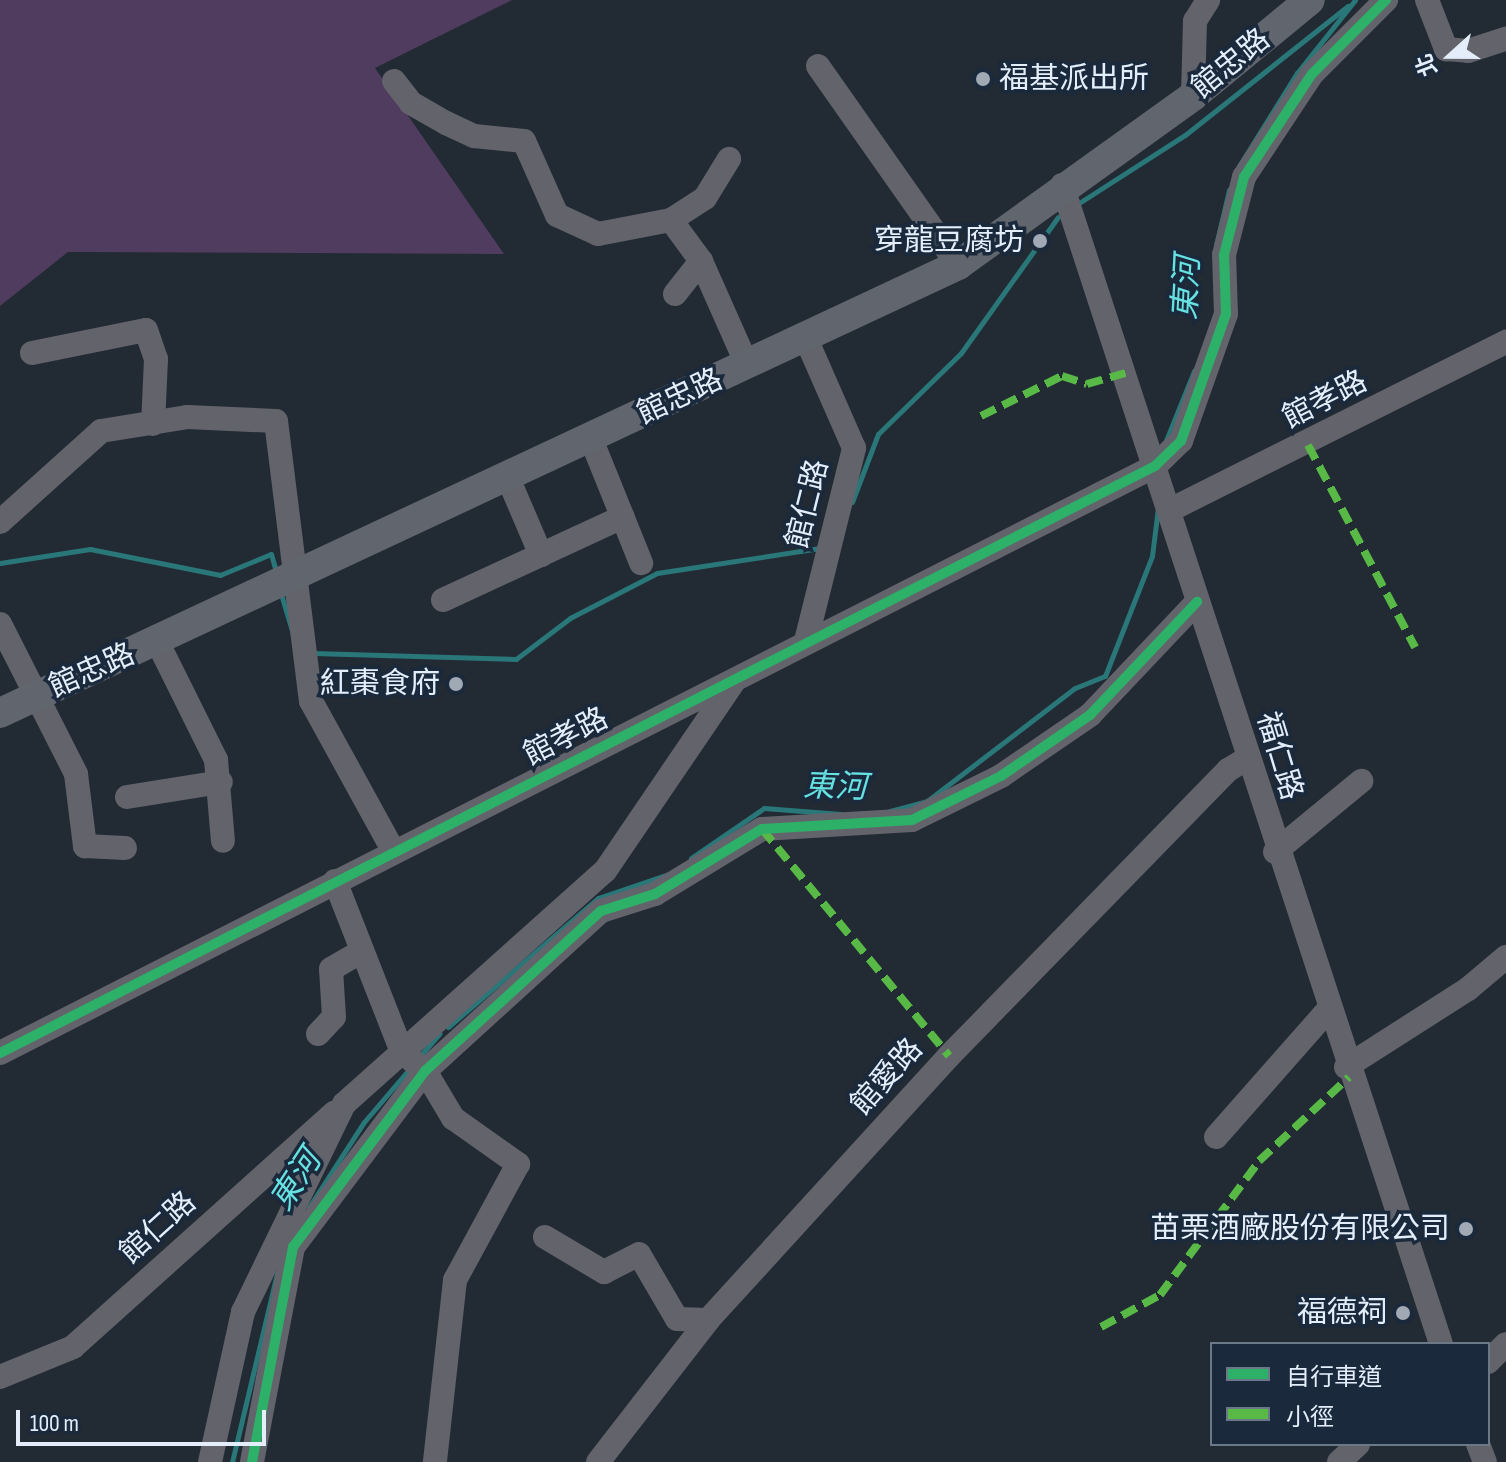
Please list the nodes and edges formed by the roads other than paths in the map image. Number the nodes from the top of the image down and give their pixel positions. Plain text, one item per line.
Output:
1 (1208, 0) edge
2 (1310, 0) edge
3 (1386, 0) edge
4 (1427, 0) edge
5 (1506, 39) edge
6 (818, 66) dead end
7 (394, 81) dead end
8 (1193, 96) junction
9 (729, 159) dead end
10 (1062, 185) junction
11 (671, 220) junction
12 (701, 261) junction
13 (958, 265) junction
14 (675, 294) dead end
15 (807, 341) junction
16 (1506, 342) edge
17 (32, 353) dead end
18 (747, 365) junction
19 (153, 424) junction
20 (591, 439) junction
21 (1155, 466) junction
22 (508, 478) junction
23 (1170, 510) junction
24 (623, 517) junction
25 (0, 522) edge
26 (541, 555) junction
27 (641, 563) dead end
28 (292, 580) junction
29 (443, 600) dead end
30 (1197, 602) junction
31 (0, 624) edge
32 (157, 641) junction
33 (806, 641) junction
34 (737, 678) junction
35 (36, 696) junction
36 (0, 713) edge
37 (1248, 758) junction
38 (1361, 781) dead end
39 (221, 782) junction
40 (127, 797) dead end
41 (223, 841) dead end
42 (125, 848) dead end
43 (394, 852) junction
44 (1275, 852) junction
45 (335, 881) junction
46 (362, 951) junction
47 (1506, 957) edge
48 (1327, 1011) junction
49 (318, 1034) dead end
50 (402, 1052) junction
51 (0, 1053) edge
52 (1346, 1067) junction
53 (425, 1071) junction
54 (344, 1104) junction
55 (1216, 1137) dead end
56 (545, 1237) dead end
57 (708, 1320) junction
58 (1440, 1342) edge
59 (1506, 1344) edge
60 (1490, 1360) edge
61 (0, 1377) edge
62 (1356, 1446) edge
63 (210, 1462) edge
64 (252, 1462) edge
65 (435, 1462) edge
66 (598, 1462) edge
67 (1339, 1462) edge

1 - 8 street
2 - 8 main road, 館忠路
3 - 21 street, 館孝路
4 - 5 street
6 - 13 street
7 - 11 street
8 - 10 main road, 館忠路
9 - 11 street
10 - 13 main road, 館忠路
10 - 21 street, 福仁路
11 - 12 street
12 - 14 street
12 - 18 street
13 - 15 main road, 館忠路
15 - 18 main road, 館忠路
15 - 33 street, 館仁路
16 - 23 street, 館孝路
17 - 19 street
18 - 20 main road, 館忠路
19 - 25 street
19 - 28 street
20 - 22 main road, 館忠路
20 - 24 street
21 - 23 street, 福仁路
21 - 33 street, 館孝路
22 - 26 street
22 - 28 main road, 館忠路
23 - 30 street, 福仁路
24 - 26 street
24 - 27 street
26 - 29 street
28 - 32 main road, 館忠路
28 - 43 street
30 - 37 street, 福仁路
30 - 53 street
31 - 35 street
32 - 35 main road, 館忠路
32 - 39 street
33 - 34 street, 館孝路
34 - 43 street, 館孝路
34 - 50 street, 館仁路
35 - 36 main road, 館忠路
35 - 42 street
37 - 44 street, 福仁路
37 - 57 street, 館愛路
38 - 44 street
39 - 40 street
39 - 41 street
43 - 45 street, 館孝路
44 - 48 street, 福仁路
45 - 46 street
45 - 51 street, 館孝路
46 - 49 street
46 - 50 street
47 - 52 street
48 - 52 street, 福仁路
48 - 55 street
50 - 53 street
50 - 54 street, 館仁路
52 - 58 street, 福仁路
53 - 64 street
53 - 65 street
54 - 61 street, 館仁路
54 - 63 street
56 - 57 street
57 - 66 street, 館愛路
59 - 60 street
62 - 67 street

